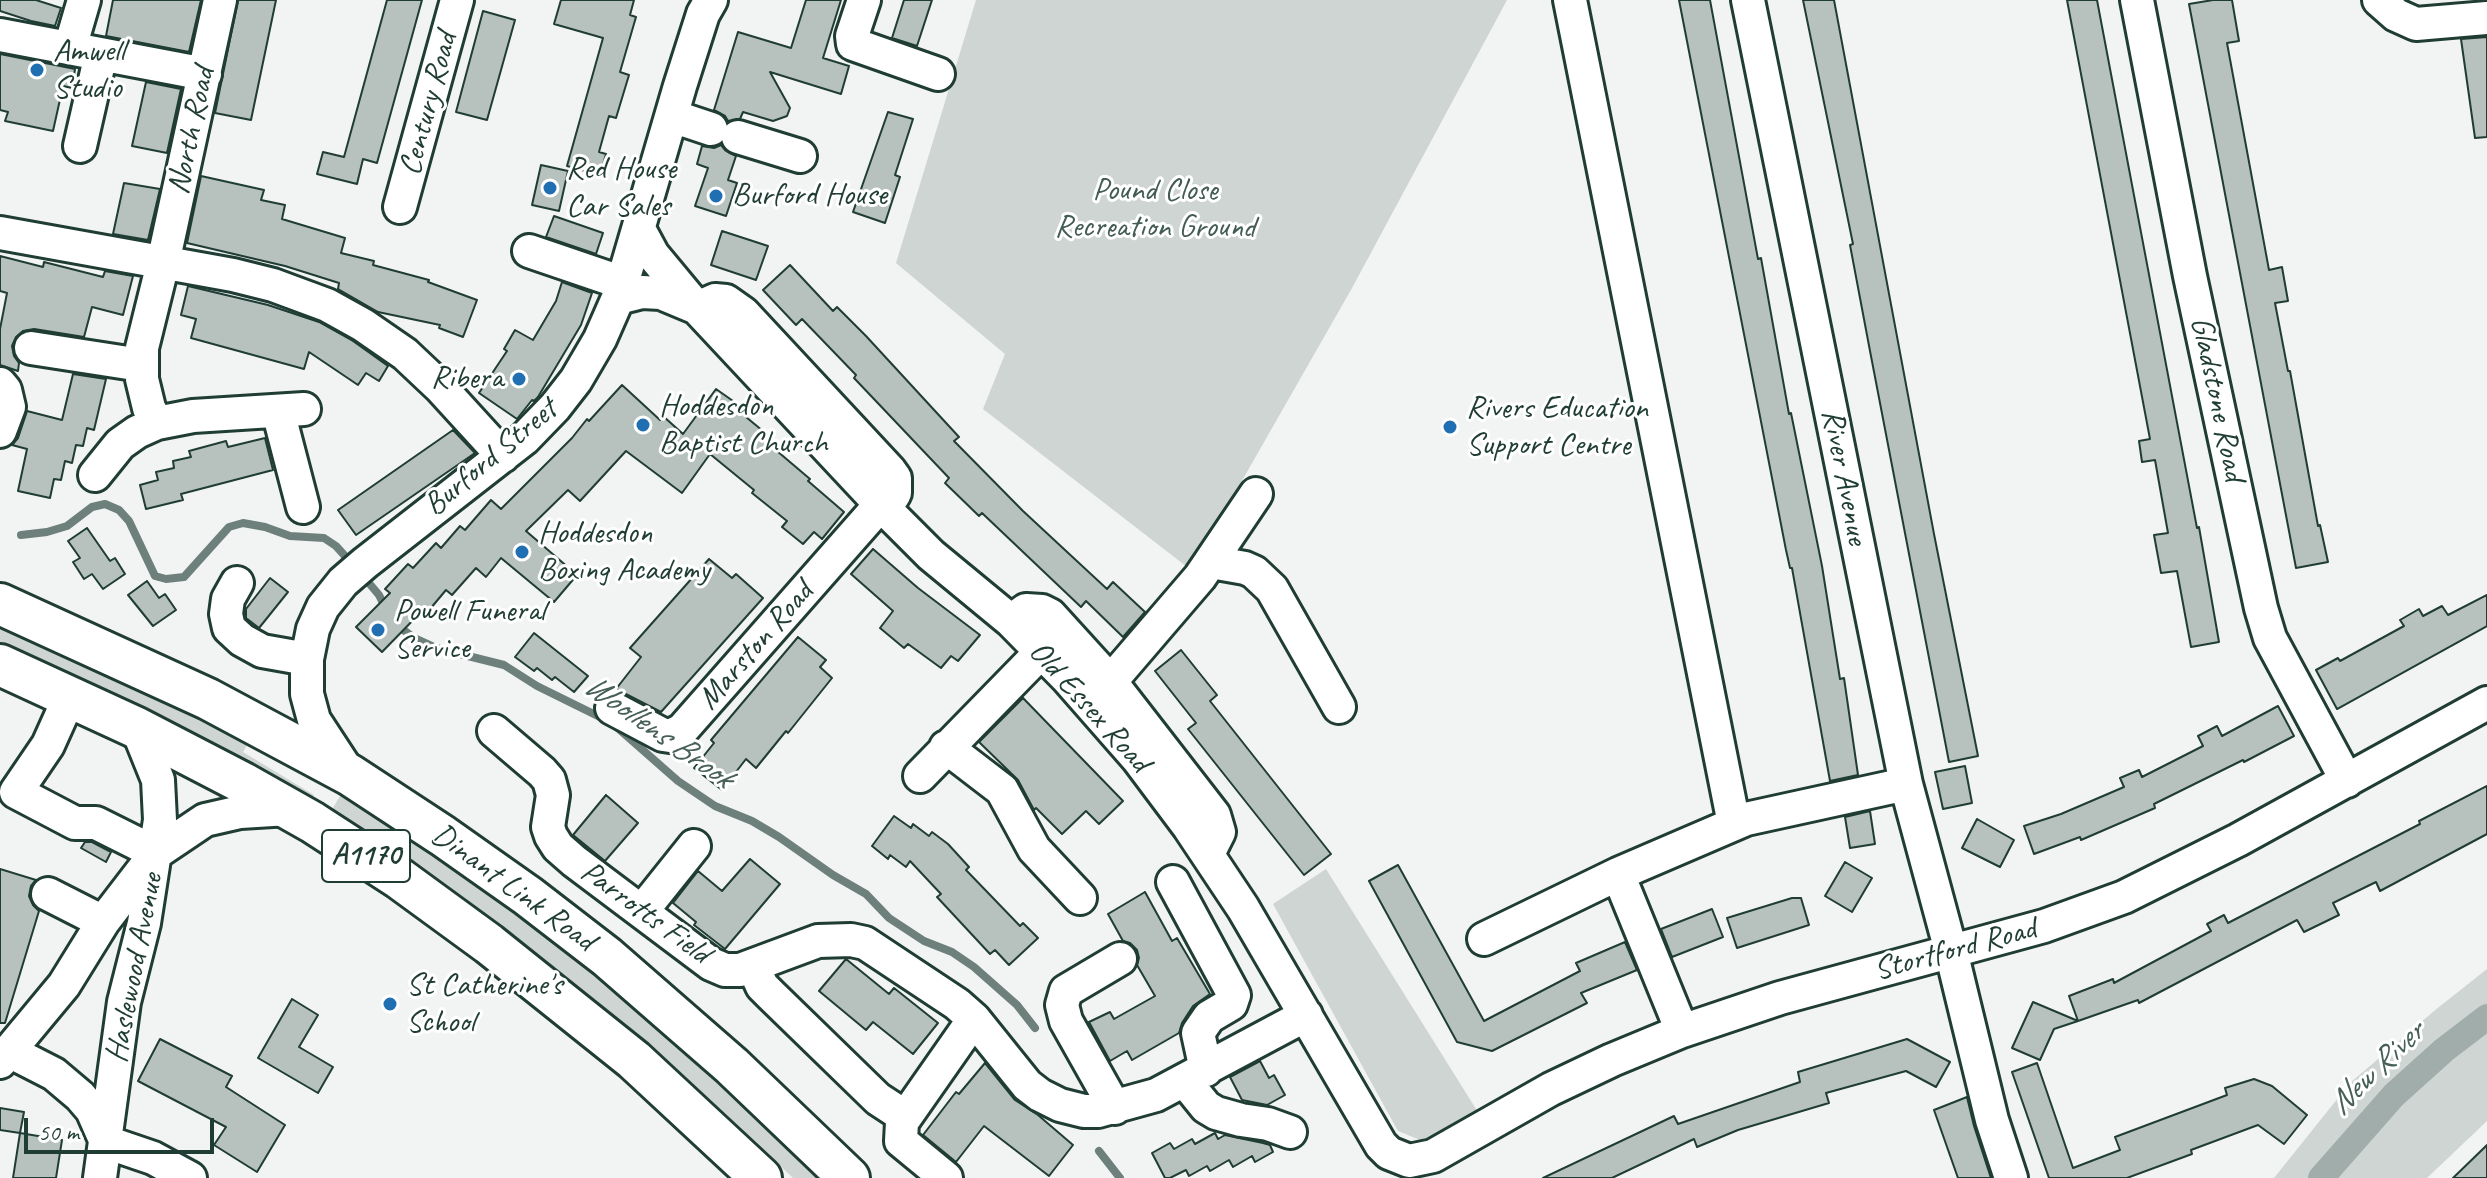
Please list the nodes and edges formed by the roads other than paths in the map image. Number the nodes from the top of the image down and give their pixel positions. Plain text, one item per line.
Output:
1 (84, 0) edge
2 (220, 0) edge
3 (457, 0) edge
4 (864, 0) edge
5 (1570, 0) edge
6 (1748, 0) edge
7 (2137, 0) edge
8 (2379, 0) edge
9 (706, 5) edge
10 (2487, 18) edge
11 (0, 35) edge
12 (85, 51) junction
13 (205, 74) junction
14 (938, 74) dead end
15 (672, 116) junction
16 (80, 146) dead end
17 (800, 156) dead end
18 (400, 207) dead end
19 (639, 229) junction
20 (0, 233) edge
21 (529, 251) dead end
22 (163, 263) junction
23 (620, 290) junction
24 (697, 308) junction
25 (31, 348) dead end
26 (141, 365) junction
27 (0, 384) edge
28 (157, 423) junction
29 (0, 431) edge
30 (503, 456) junction
31 (95, 475) dead end
32 (1256, 494) dead end
33 (303, 507) dead end
34 (883, 507) junction
35 (1211, 562) junction
36 (237, 583) dead end
37 (0, 604) edge
38 (1011, 621) junction
39 (1042, 651) junction
40 (307, 659) junction
41 (0, 665) edge
42 (1100, 693) junction
43 (70, 696) junction
44 (2487, 703) edge
45 (1339, 707) dead end
46 (612, 708) dead end
47 (137, 728) junction
48 (494, 731) dead end
49 (946, 747) junction
50 (350, 775) junction
51 (920, 776) dead end
52 (2347, 781) junction
53 (1906, 784) junction
54 (289, 809) junction
55 (1734, 824) junction
56 (694, 846) dead end
57 (156, 853) junction
58 (1618, 874) junction
59 (1173, 882) dead end
60 (48, 894) dead end
61 (1080, 898) dead end
62 (642, 911) junction
63 (103, 922) junction
64 (1484, 939) dead end
65 (1951, 951) junction
66 (1120, 959) dead end
67 (753, 966) junction
68 (1306, 1015) junction
69 (974, 1019) junction
70 (1682, 1031) junction
71 (4, 1057) edge
72 (1196, 1075) junction
73 (1115, 1108) junction
74 (904, 1116) junction
75 (1290, 1132) dead end
76 (106, 1142) junction
77 (1409, 1161) joint
78 (100, 1178) edge
79 (190, 1178) edge
80 (761, 1178) edge
81 (849, 1178) edge
82 (946, 1178) edge
83 (2011, 1178) edge

1 - 12 street
2 - 13 street, North Road
3 - 18 street, Century Road
4 - 14 street
5 - 55 street
6 - 53 street, River Avenue
7 - 52 street, Gladstone Road
8 - 10 street
9 - 15 street, Burford Street
11 - 12 street
12 - 13 street
12 - 16 street
13 - 22 street, North Road
15 - 17 street
15 - 19 street, Burford Street
19 - 23 street, Burford Street
19 - 24 street, Old Essex Road
20 - 22 street
21 - 23 street
22 - 26 street, North Road
22 - 30 street
23 - 24 street, Old Essex Road
23 - 30 street, Burford Street
24 - 34 street, Old Essex Road
25 - 26 street
26 - 28 street
27 - 29 street
28 - 31 street
28 - 33 street
30 - 40 street, Burford Street
32 - 35 street
34 - 38 street, Old Essex Road
34 - 46 street, Marston Road
35 - 42 street
35 - 45 street
36 - 40 street
37 - 50 main road, Dinant Link Road / A1170
38 - 39 street, Old Essex Road
38 - 42 street
39 - 42 street, Old Essex Road
39 - 49 street
40 - 50 street, Burford Street
41 - 43 main road, Dinant Link Road / A1170
42 - 68 street, Old Essex Road
43 - 47 main road, Dinant Link Road / A1170
43 - 57 street
44 - 52 street, Stortford Road
47 - 54 main road, Dinant Link Road / A1170
47 - 57 street
48 - 62 street, Parrotts Field
49 - 51 street
49 - 61 street
50 - 81 main road, Dinant Link Road / A1170
52 - 65 street, Stortford Road
53 - 55 street
53 - 65 street, River Avenue
54 - 57 street
54 - 80 main road, Dinant Link Road / A1170
55 - 58 street
56 - 62 street
57 - 63 street
57 - 76 street, Haslewood Avenue
58 - 64 street
58 - 70 street
59 - 72 street
60 - 63 street
62 - 67 street, Parrotts Field
63 - 71 street
65 - 70 street, Stortford Road
65 - 83 street, River Avenue
66 - 73 street
67 - 69 street, Parrotts Field
67 - 74 street
68 - 72 street, Parrotts Field
68 - 77 street, Old Essex Road
69 - 73 street, Parrotts Field
69 - 74 street
70 - 77 street, Stortford Road
71 - 76 street
72 - 73 street, Parrotts Field
72 - 75 street
74 - 82 street
76 - 78 street, Haslewood Avenue
76 - 79 street

